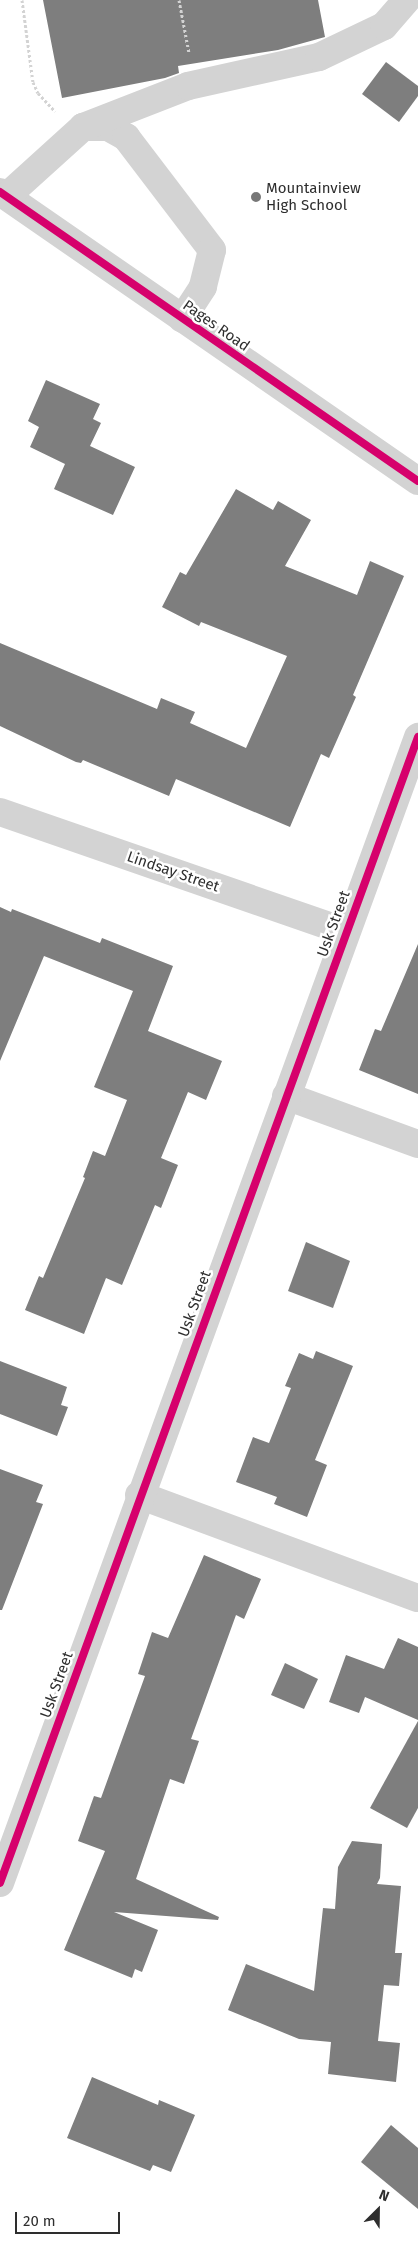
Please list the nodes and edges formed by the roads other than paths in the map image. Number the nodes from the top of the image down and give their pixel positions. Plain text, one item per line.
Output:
1 (407, 0) edge
2 (83, 127) junction
3 (3, 194) edge
4 (182, 319) junction
5 (418, 481) edge
6 (418, 736) edge
7 (0, 812) edge
8 (346, 932) junction
9 (286, 1096) junction
10 (418, 1144) edge
11 (140, 1495) junction
12 (418, 1598) edge
13 (0, 1883) edge

1 - 2 street
2 - 3 street
2 - 4 street
3 - 4 street, Pages Road
4 - 5 street, Pages Road
6 - 8 street, Usk Street
7 - 8 street, Lindsay Street
8 - 9 street, Usk Street
9 - 10 street
9 - 11 street, Usk Street
11 - 12 street
11 - 13 street, Usk Street

